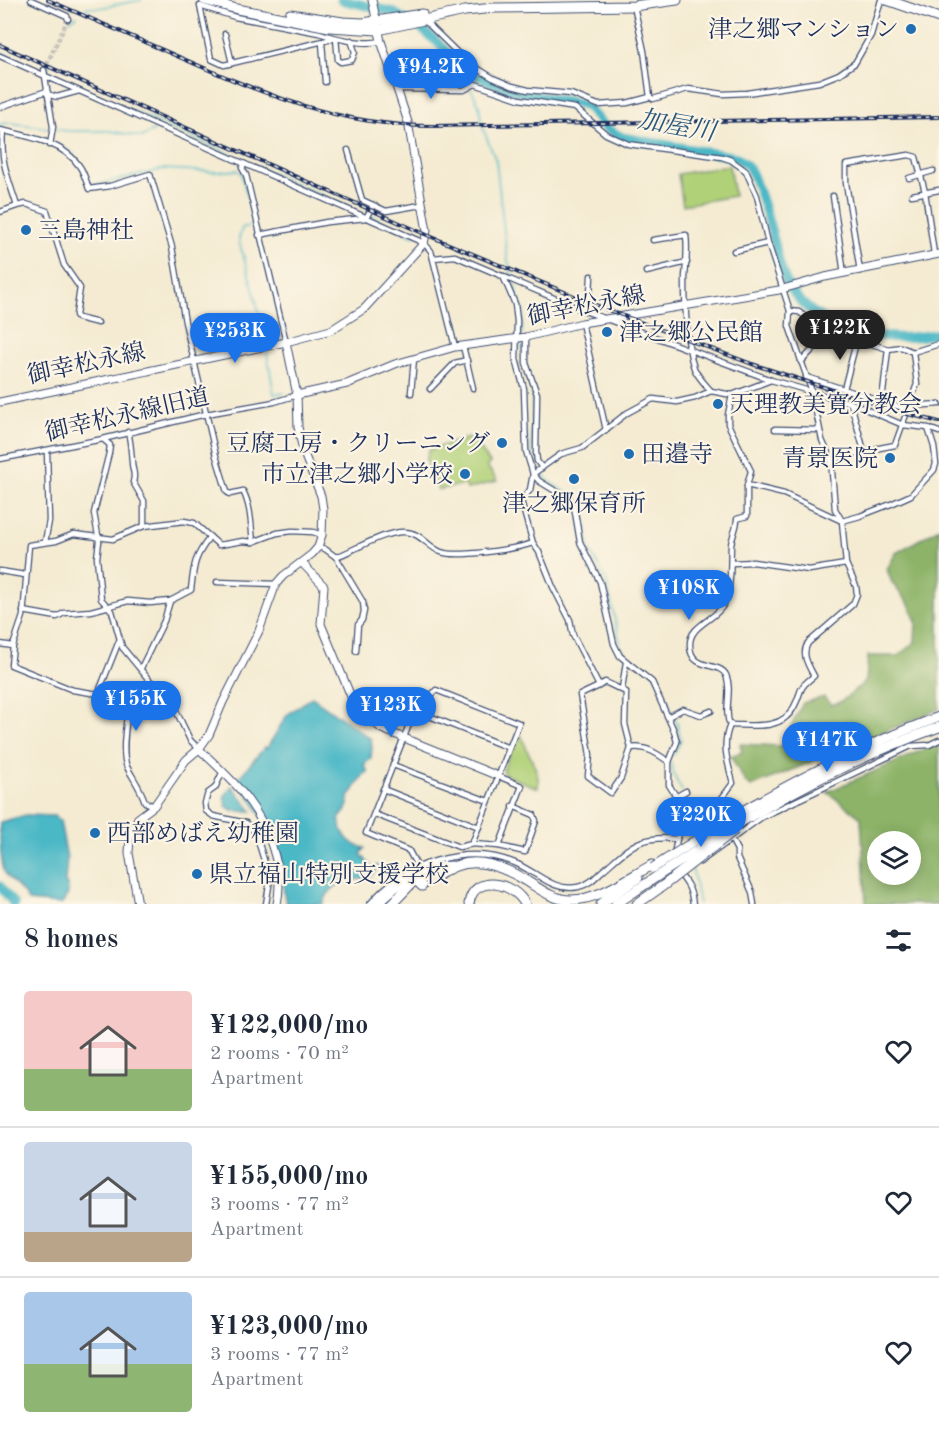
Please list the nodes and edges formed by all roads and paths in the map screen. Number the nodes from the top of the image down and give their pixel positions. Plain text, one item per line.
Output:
1 (31, 0) edge
2 (223, 0) edge
3 (372, 0) edge
4 (677, 0) edge
5 (881, 0) edge
6 (887, 0) edge
7 (904, 0) edge
8 (202, 2) edge
9 (637, 3) edge
10 (939, 12) edge
11 (939, 18) edge
12 (68, 19) dead end
13 (418, 19) junction
14 (376, 21) junction
15 (320, 29) junction
16 (225, 34) dead end
17 (336, 38) junction
18 (351, 40) junction
19 (381, 41) junction
20 (322, 42) junction
21 (0, 56) edge
22 (232, 63) junction
23 (44, 73) junction
24 (325, 82) dead end
25 (398, 89) junction
26 (79, 90) junction
27 (549, 92) junction
28 (47, 93) junction
29 (650, 97) junction
30 (547, 103) junction
31 (0, 107) edge
32 (2, 131) edge
33 (50, 145) junction
34 (348, 150) dead end
35 (245, 164) junction
36 (933, 171) dead end
37 (920, 175) junction
38 (909, 178) dead end
39 (939, 190) edge
40 (925, 192) junction
41 (912, 195) dead end
42 (833, 196) dead end
43 (373, 205) junction
44 (421, 205) junction
45 (17, 206) junction
46 (0, 212) edge
47 (368, 216) junction
48 (259, 235) junction
49 (653, 240) dead end
50 (424, 243) junction
51 (768, 243) junction
52 (734, 251) dead end
53 (936, 254) edge
54 (433, 258) junction
55 (687, 262) junction
56 (646, 272) dead end
57 (860, 272) junction
58 (844, 274) junction
59 (503, 276) junction
60 (591, 276) dead end
61 (788, 288) junction
62 (686, 306) junction
63 (582, 310) junction
64 (790, 311) junction
65 (606, 318) junction
66 (98, 323) dead end
67 (582, 323) junction
68 (830, 331) junction
69 (521, 337) junction
70 (857, 339) junction
71 (286, 342) junction
72 (939, 344) edge
73 (459, 346) junction
74 (888, 349) junction
75 (690, 350) junction
76 (913, 352) junction
77 (414, 358) junction
78 (194, 360) junction
79 (467, 360) junction
80 (801, 362) junction
81 (806, 377) junction
82 (771, 380) junction
83 (473, 388) dead end
84 (430, 389) dead end
85 (844, 389) junction
86 (711, 390) junction
87 (813, 392) junction
88 (411, 393) dead end
89 (297, 395) junction
90 (732, 395) junction
91 (882, 401) junction
92 (0, 402) edge
93 (851, 404) junction
94 (939, 404) edge
95 (908, 410) junction
96 (206, 414) junction
97 (903, 425) junction
98 (535, 426) junction
99 (526, 427) junction
100 (928, 428) junction
101 (775, 429) dead end
102 (606, 430) junction
103 (819, 430) junction
104 (129, 432) junction
105 (939, 432) edge
106 (103, 439) junction
107 (937, 446) edge
108 (864, 450) junction
109 (47, 451) junction
110 (0, 459) edge
111 (831, 460) junction
112 (542, 468) junction
113 (533, 474) junction
114 (747, 485) junction
115 (842, 520) junction
116 (144, 526) junction
117 (322, 535) junction
118 (98, 537) junction
119 (210, 537) junction
120 (45, 542) junction
121 (253, 542) junction
122 (533, 543) junction
123 (318, 547) junction
124 (336, 557) junction
125 (302, 563) junction
126 (732, 563) junction
127 (846, 564) junction
128 (0, 571) edge
129 (25, 575) junction
130 (217, 582) dead end
131 (276, 584) junction
132 (170, 601) junction
133 (107, 606) junction
134 (23, 611) junction
135 (119, 641) junction
136 (0, 644) edge
137 (13, 646) junction
138 (356, 651) dead end
139 (626, 662) junction
140 (141, 668) junction
141 (150, 681) junction
142 (599, 686) junction
143 (622, 689) junction
144 (98, 694) junction
145 (128, 709) junction
146 (417, 711) junction
147 (711, 711) dead end
148 (668, 717) junction
149 (939, 717) edge
150 (730, 725) junction
151 (939, 727) edge
152 (403, 738) junction
153 (939, 740) edge
154 (509, 748) junction
155 (631, 748) junction
156 (199, 749) junction
157 (669, 762) junction
158 (393, 765) junction
159 (222, 772) junction
160 (498, 776) junction
161 (383, 789) junction
162 (686, 791) dead end
163 (676, 796) junction
164 (488, 801) junction
165 (154, 806) junction
166 (513, 806) junction
167 (374, 814) junction
168 (479, 827) junction
169 (732, 829) junction
170 (676, 839) junction
171 (472, 844) junction
172 (499, 846) junction
173 (452, 866) junction
174 (418, 868) junction
175 (654, 870) junction
176 (439, 875) dead end
177 (682, 875) junction
178 (422, 886) dead end
179 (138, 904) edge
180 (266, 904) edge
181 (277, 904) edge
182 (370, 904) edge
183 (378, 904) edge
184 (392, 904) edge
185 (470, 904) edge
186 (525, 904) edge
187 (601, 904) edge
188 (616, 904) edge
189 (637, 904) edge
190 (693, 904) edge
191 (754, 904) edge

1 - 12 street
2 - 14 highway
3 - 14 main road
4 - 9 highway
5 - 29 street
6 - 11 highway
7 - 10 highway
8 - 15 highway
8 - 22 street
9 - 13 highway
9 - 29 street
13 - 14 highway
13 - 27 street
14 - 15 highway
14 - 19 main road
15 - 17 street
16 - 22 street
17 - 18 street
17 - 18 street
17 - 20 street
18 - 19 street
19 - 25 main road
20 - 22 street
20 - 24 street
21 - 23 street
23 - 26 street
23 - 28 street
25 - 30 street
25 - 44 main road
26 - 28 street
26 - 35 street
27 - 29 street
27 - 30 street
28 - 31 street
28 - 33 street
30 - 51 street
32 - 33 street
32 - 45 street
33 - 78 street
34 - 43 street
35 - 47 street
35 - 48 street
36 - 37 street
37 - 38 street
37 - 40 street
37 - 57 street
39 - 40 street
40 - 41 street
40 - 53 street
42 - 58 street
43 - 44 street
43 - 47 street
44 - 50 main road
45 - 46 street
45 - 66 street
47 - 48 street
47 - 50 street
48 - 71 street
49 - 55 street
50 - 54 street
50 - 71 main road, 御幸松永線
51 - 52 street
51 - 61 street
53 - 57 main road, 御幸松永線
54 - 59 street
54 - 73 street
55 - 56 street
55 - 62 street
57 - 58 main road, 御幸松永線
58 - 61 main road, 御幸松永線
59 - 63 street
59 - 69 street
60 - 63 street
61 - 62 main road, 御幸松永線
61 - 64 street
62 - 65 main road, 御幸松永線
62 - 75 street
63 - 65 street
64 - 68 street
64 - 80 street
65 - 67 main road, 御幸松永線
65 - 75 street
67 - 69 main road, 御幸松永線
67 - 102 street
68 - 70 street
68 - 80 street
69 - 73 main road, 御幸松永線
69 - 98 street
69 - 99 street
70 - 74 street
70 - 85 street
71 - 78 main road, 御幸松永線
71 - 89 main road
72 - 76 street
73 - 77 main road, 御幸松永線
73 - 79 street
74 - 76 street
74 - 91 street
75 - 82 street
75 - 86 street
76 - 95 street
77 - 88 street
77 - 89 main road, 御幸松永線
78 - 92 main road, 御幸松永線
78 - 96 street
79 - 83 street
79 - 84 street
80 - 81 street
81 - 85 street
81 - 87 street
82 - 87 street
82 - 90 street
85 - 91 street
86 - 90 street
86 - 102 street
87 - 93 street
87 - 103 street
89 - 96 street, 御幸松永線旧道
89 - 117 main road
90 - 114 street
91 - 95 street
93 - 97 street
93 - 108 street
94 - 95 street
95 - 97 street
96 - 104 street, 御幸松永線旧道
96 - 121 street
97 - 100 street
97 - 108 street
98 - 99 street
98 - 112 street
99 - 113 street
100 - 105 street
100 - 107 street
101 - 103 street
102 - 112 street
103 - 111 street
104 - 106 street, 御幸松永線旧道
104 - 116 street
106 - 109 street, 御幸松永線旧道
106 - 118 street
107 - 115 street
108 - 111 street
109 - 110 street, 御幸松永線旧道
109 - 120 street
111 - 115 street
112 - 113 street
113 - 122 street
113 - 139 street
114 - 115 street
114 - 126 street
115 - 127 street
116 - 118 street
116 - 119 street
117 - 121 street
117 - 123 main road
118 - 120 street
118 - 133 street
119 - 121 street
119 - 132 street
120 - 129 street
122 - 124 street
122 - 142 street
123 - 124 street
123 - 125 main road
124 - 138 street
125 - 131 main road
125 - 152 main road
126 - 127 street
126 - 150 street
127 - 150 street
128 - 129 street
129 - 134 street
130 - 131 street
131 - 156 main road
132 - 133 street
132 - 140 street
133 - 134 street
133 - 135 street
134 - 137 street
135 - 140 street
135 - 144 street
136 - 137 street
137 - 144 street
139 - 143 street
139 - 148 street
140 - 141 street
141 - 145 street
141 - 156 street
142 - 143 street
142 - 155 street
143 - 155 street
144 - 145 street
145 - 165 street
146 - 152 street
146 - 154 street
146 - 154 street
147 - 148 street
148 - 157 street
149 - 169 highway
150 - 169 street
151 - 169 highway
152 - 158 street
152 - 160 main road
153 - 169 street
154 - 160 street
155 - 157 street
156 - 159 main road
156 - 165 main road
157 - 163 street
158 - 161 street
158 - 164 street
159 - 180 street
159 - 181 main road
160 - 164 street
160 - 166 street
161 - 167 street
161 - 168 street
162 - 163 street
163 - 170 street
164 - 168 street
165 - 179 main road
166 - 172 street
166 - 172 street
167 - 171 street
167 - 174 street
168 - 171 street
169 - 175 highway, bridge
169 - 175 highway, bridge
169 - 177 street
169 - 189 highway, bridge
169 - 191 street
170 - 174 street
170 - 177 street
171 - 172 street
173 - 175 highway
173 - 176 highway
173 - 183 highway
174 - 182 street
175 - 187 highway
175 - 188 highway
177 - 190 street
178 - 184 highway
185 - 186 highway

